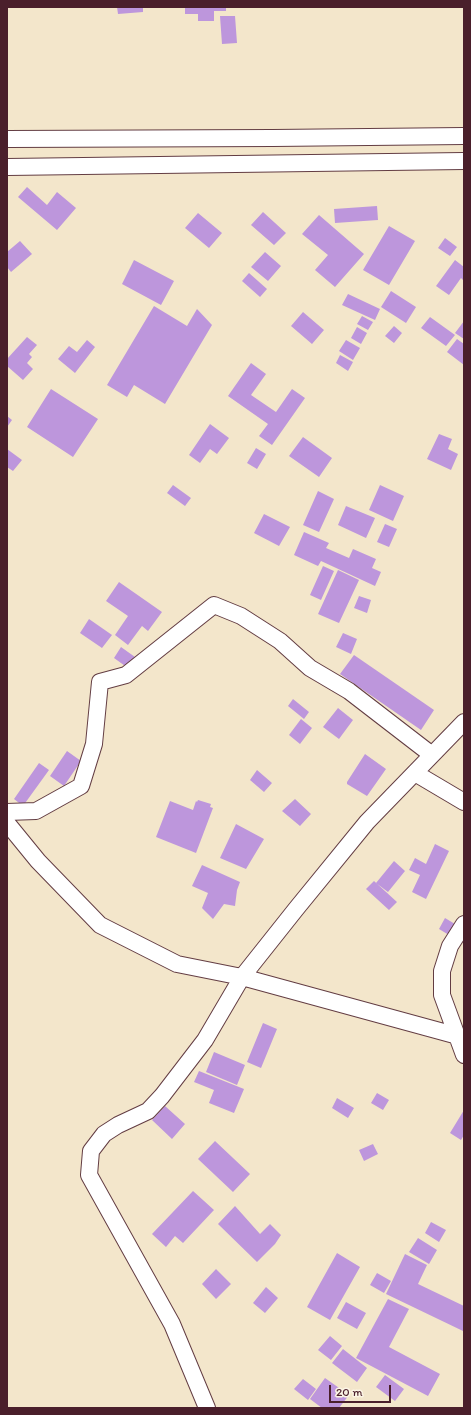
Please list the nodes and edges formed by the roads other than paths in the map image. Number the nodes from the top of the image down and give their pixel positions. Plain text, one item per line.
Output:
1 (464, 136) edge
2 (7, 139) edge
3 (464, 161) edge
4 (7, 167) edge
5 (464, 722) edge
6 (432, 756) junction
7 (415, 773) junction
8 (464, 802) edge
9 (7, 812) edge
10 (7, 823) edge
11 (464, 924) edge
12 (242, 977) junction
13 (461, 1038) edge
14 (464, 1054) edge
15 (207, 1408) edge

1 - 2 street
3 - 4 street
5 - 6 street
6 - 7 street
6 - 9 street
7 - 8 street
7 - 12 street
10 - 12 street
11 - 13 street
12 - 13 street
12 - 15 street
13 - 14 street

